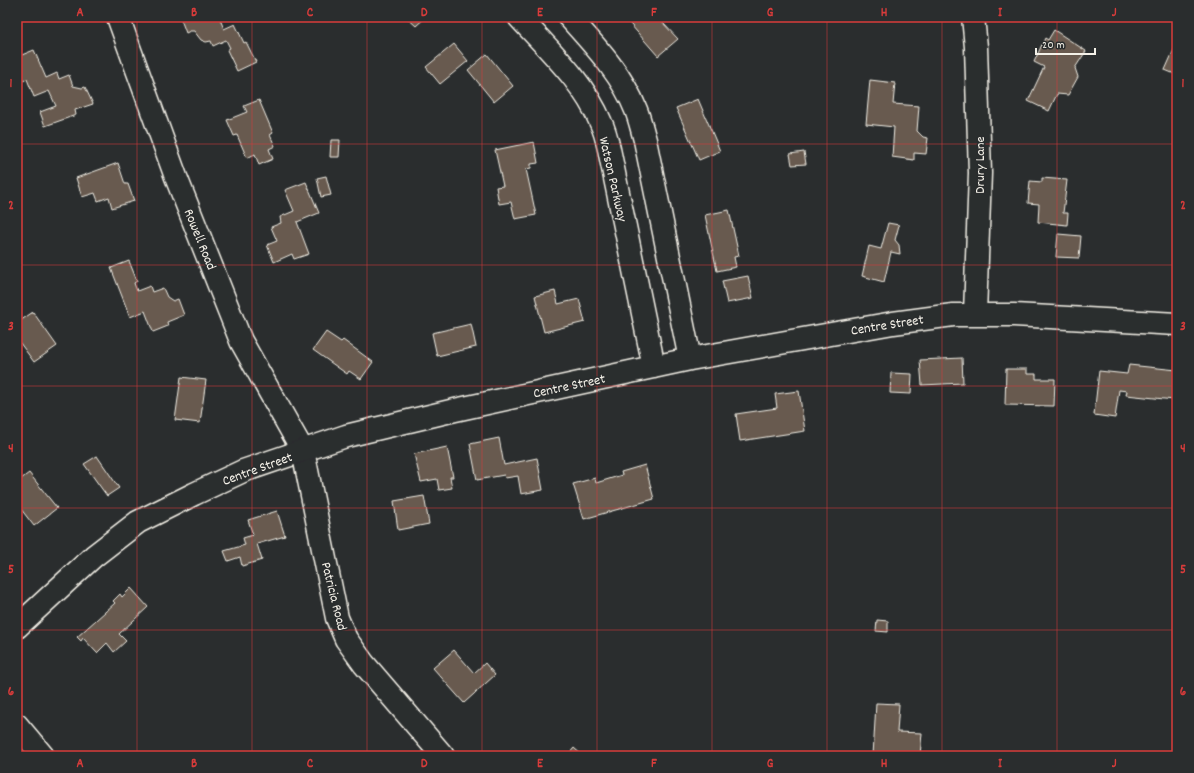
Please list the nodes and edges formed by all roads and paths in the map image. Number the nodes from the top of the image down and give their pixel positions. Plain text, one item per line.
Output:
1 (118, 17) edge
2 (519, 17) edge
3 (569, 17) edge
4 (973, 17) edge
5 (976, 314) junction
6 (1177, 324) edge
7 (690, 359) junction
8 (654, 367) junction
9 (303, 451) junction
10 (17, 627) edge
11 (17, 726) edge
12 (44, 756) edge
13 (443, 756) edge

1 - 9 main road, Rowell Road
2 - 8 main road, Watson Parkway
3 - 7 main road
4 - 5 main road, Drury Lane
5 - 6 main road, Centre Street
5 - 7 main road, Centre Street
7 - 8 main road, Centre Street
8 - 9 main road, Centre Street
9 - 10 main road, Centre Street
9 - 13 main road, Patricia Road
11 - 12 main road

